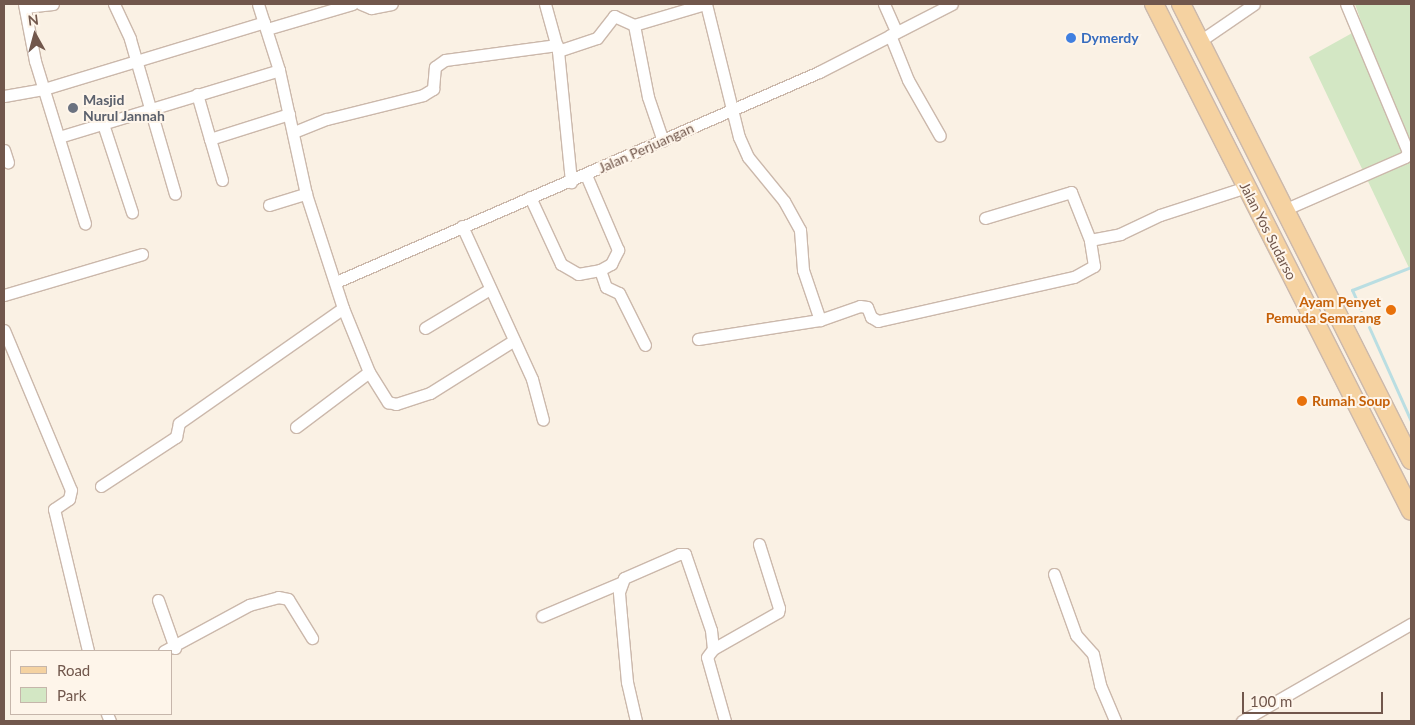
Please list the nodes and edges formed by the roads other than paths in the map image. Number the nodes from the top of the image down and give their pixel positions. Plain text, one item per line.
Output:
1 (53, 4) edge
2 (114, 4) edge
3 (258, 4) edge
4 (352, 4) edge
5 (362, 4) edge
6 (392, 4) edge
7 (545, 4) edge
8 (705, 4) edge
9 (884, 4) edge
10 (952, 4) edge
11 (1154, 4) edge
12 (1180, 4) edge
13 (1254, 4) edge
14 (1346, 4) edge
15 (24, 5) edge
16 (634, 25) junction
17 (265, 26) junction
18 (893, 33) junction
19 (1200, 41) junction
20 (557, 48) junction
21 (135, 62) junction
22 (279, 70) junction
23 (44, 89) junction
24 (197, 94) junction
25 (4, 96) edge
26 (149, 109) junction
27 (731, 111) junction
28 (289, 114) junction
29 (103, 124) junction
30 (294, 132) junction
31 (940, 136) dead end
32 (59, 137) junction
33 (210, 139) junction
34 (663, 141) junction
35 (4, 150) edge
36 (8, 162) dead end
37 (586, 175) junction
38 (222, 180) dead end
39 (571, 182) junction
40 (1246, 187) junction
41 (175, 194) dead end
42 (306, 194) junction
43 (530, 197) junction
44 (269, 205) dead end
45 (1286, 209) junction
46 (132, 212) dead end
47 (985, 218) dead end
48 (85, 224) dead end
49 (462, 226) junction
50 (1090, 240) junction
51 (142, 254) dead end
52 (600, 270) junction
53 (336, 282) junction
54 (490, 289) junction
55 (4, 295) edge
56 (343, 308) junction
57 (820, 320) junction
58 (425, 328) dead end
59 (4, 330) edge
60 (698, 339) dead end
61 (513, 341) junction
62 (645, 345) dead end
63 (369, 372) junction
64 (543, 420) dead end
65 (296, 427) dead end
66 (1408, 454) edge
67 (1383, 458) junction
68 (101, 486) dead end
69 (1411, 511) edge
70 (759, 544) dead end
71 (1054, 574) dead end
72 (620, 583) junction
73 (158, 600) dead end
74 (542, 616) dead end
75 (1411, 624) edge
76 (312, 638) dead end
77 (713, 649) junction
78 (88, 650) edge
79 (169, 650) edge
80 (636, 721) edge
81 (725, 721) edge
82 (1114, 721) edge
83 (1242, 721) edge

1 - 15 street
2 - 21 street
3 - 17 street
4 - 17 street
5 - 6 street
7 - 20 street
8 - 16 street
8 - 27 street
9 - 18 street
10 - 18 street, Jalan Perjuangan
11 - 40 main road, Jalan Yos Sudarso
12 - 19 main road, Jalan Yos Sudarso
13 - 19 street
14 - 45 street
15 - 23 street
16 - 20 street
16 - 34 street
17 - 21 street
17 - 22 street
18 - 27 street, Jalan Perjuangan
18 - 31 street
19 - 45 main road, Jalan Yos Sudarso
20 - 30 street
20 - 39 street
21 - 23 street
21 - 26 street
22 - 24 street
22 - 28 street
23 - 25 street
23 - 32 street
24 - 26 street
24 - 33 street
26 - 29 street
26 - 41 street
27 - 34 street, Jalan Perjuangan
27 - 57 street
28 - 30 street
28 - 33 street
29 - 32 street
29 - 46 street
30 - 42 street
32 - 48 street
33 - 38 street
34 - 37 street, Jalan Perjuangan
35 - 36 street
37 - 39 street, Jalan Perjuangan
37 - 52 street
39 - 43 street, Jalan Perjuangan
40 - 50 street
40 - 67 main road, Jalan Yos Sudarso
42 - 44 street
42 - 53 street
43 - 49 street, Jalan Perjuangan
43 - 52 street
45 - 66 main road, Jalan Yos Sudarso
47 - 50 street
49 - 53 street, Jalan Perjuangan
49 - 54 street
50 - 57 street
51 - 55 street
52 - 62 street
53 - 56 street
54 - 58 street
54 - 61 street
56 - 63 street
56 - 68 street
57 - 60 street
59 - 78 street
61 - 63 street
61 - 64 street
63 - 65 street
66 - 67 main road
67 - 69 main road, Jalan Yos Sudarso
70 - 77 street
71 - 82 street
72 - 74 street
72 - 77 street
72 - 80 street
73 - 79 street
75 - 83 street
76 - 79 street
77 - 81 street

